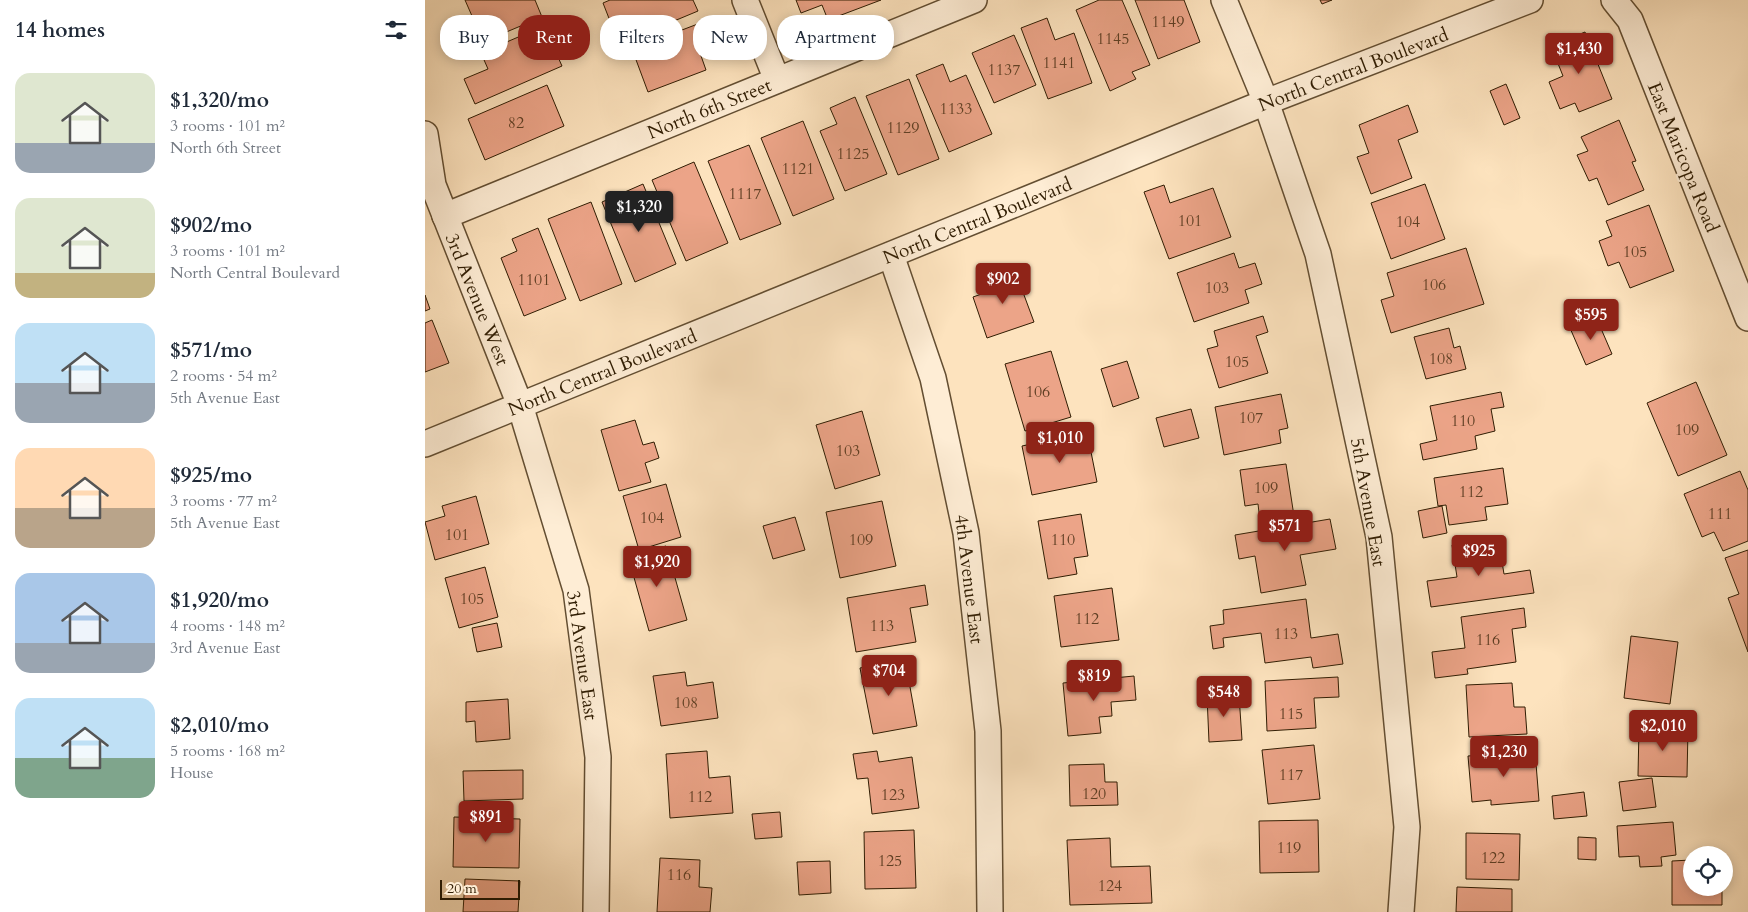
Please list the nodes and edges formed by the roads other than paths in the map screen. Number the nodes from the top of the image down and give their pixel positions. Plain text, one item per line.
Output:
1 (745, 0) edge
2 (974, 0) edge
3 (1225, 0) edge
4 (1530, 0) edge
5 (1614, 0) edge
6 (777, 80) junction
7 (1266, 102) junction
8 (425, 134) edge
9 (445, 216) junction
10 (891, 255) junction
11 (1748, 318) edge
12 (520, 405) junction
13 (425, 444) edge
14 (597, 912) edge
15 (990, 912) edge
16 (1401, 912) edge

1 - 6 street
2 - 6 street, North 6th Street
3 - 7 street, 5th Avenue East
4 - 7 street, North Central Boulevard
5 - 11 street, East Maricopa Road
6 - 9 street, North 6th Street
7 - 10 street, North Central Boulevard
7 - 16 street, 5th Avenue East
8 - 9 street, 3rd Avenue West
9 - 12 street, 3rd Avenue West
10 - 12 street, North Central Boulevard
10 - 15 street, 4th Avenue East
12 - 13 street, North Central Boulevard
12 - 14 street, 3rd Avenue East

